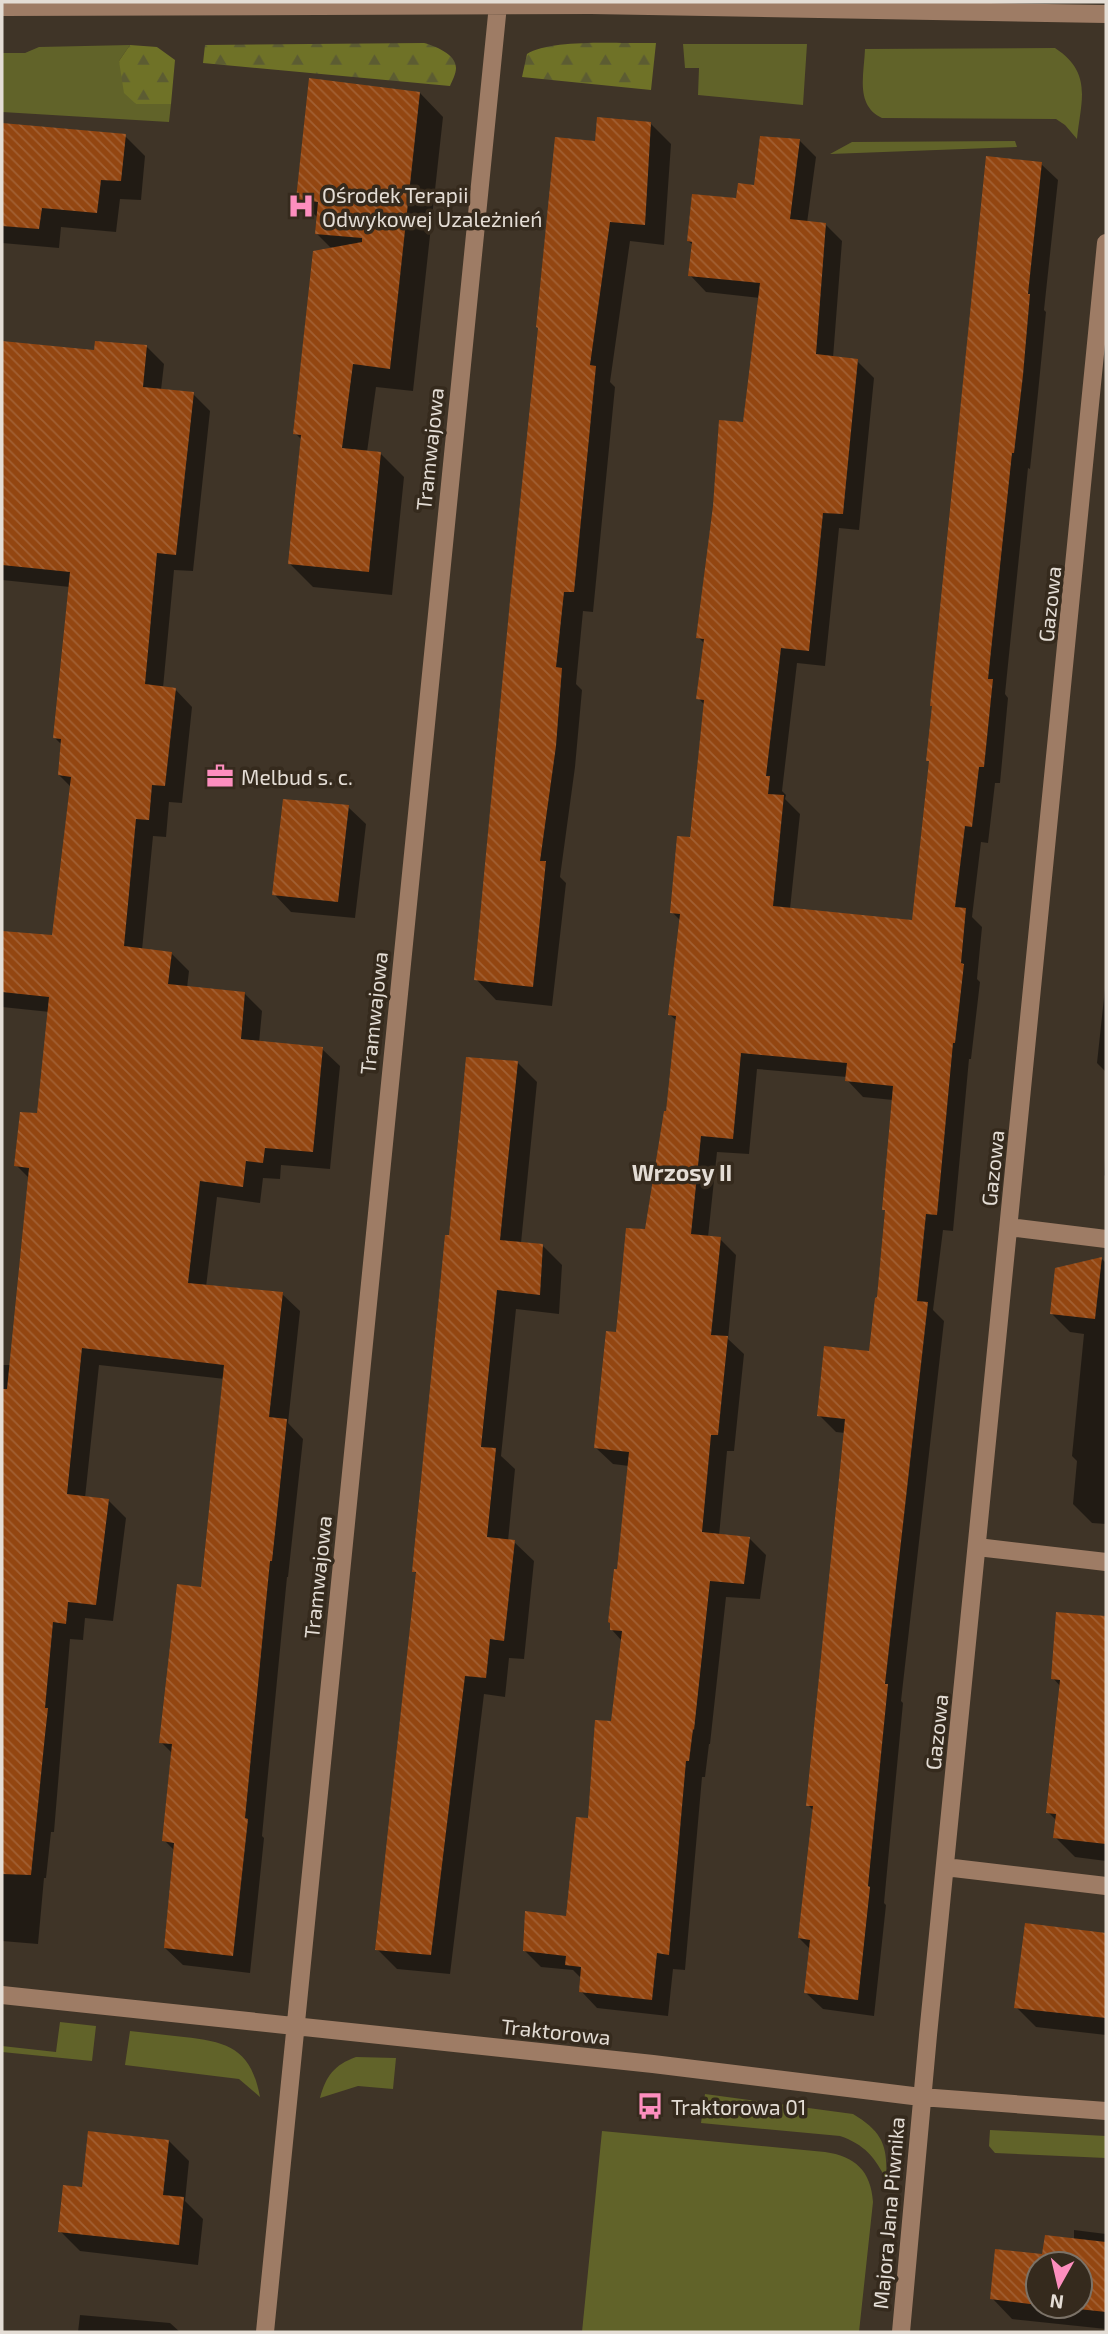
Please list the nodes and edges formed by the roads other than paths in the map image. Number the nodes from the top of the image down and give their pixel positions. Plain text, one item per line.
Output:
1 (498, 5) junction
2 (2, 7) edge
3 (1106, 14) edge
4 (1106, 243) edge
5 (1009, 1227) junction
6 (1106, 1239) edge
7 (977, 1547) junction
8 (1106, 1562) edge
9 (945, 1867) junction
10 (1106, 1886) edge
11 (2, 1995) edge
12 (295, 2026) junction
13 (921, 2097) junction
14 (1106, 2111) edge
15 (265, 2332) edge
16 (901, 2332) edge

1 - 2 street
1 - 3 street
1 - 12 street, Tramwajowa
4 - 5 street, Gazowa
5 - 6 street
5 - 7 street, Gazowa
7 - 8 street
7 - 9 street, Gazowa
9 - 10 street
9 - 13 street, Gazowa
11 - 12 street, Traktorowa
12 - 13 street, Traktorowa
12 - 15 street, Tramwajowa
13 - 14 street, Traktorowa
13 - 16 street, Majora Jana Piwnika

